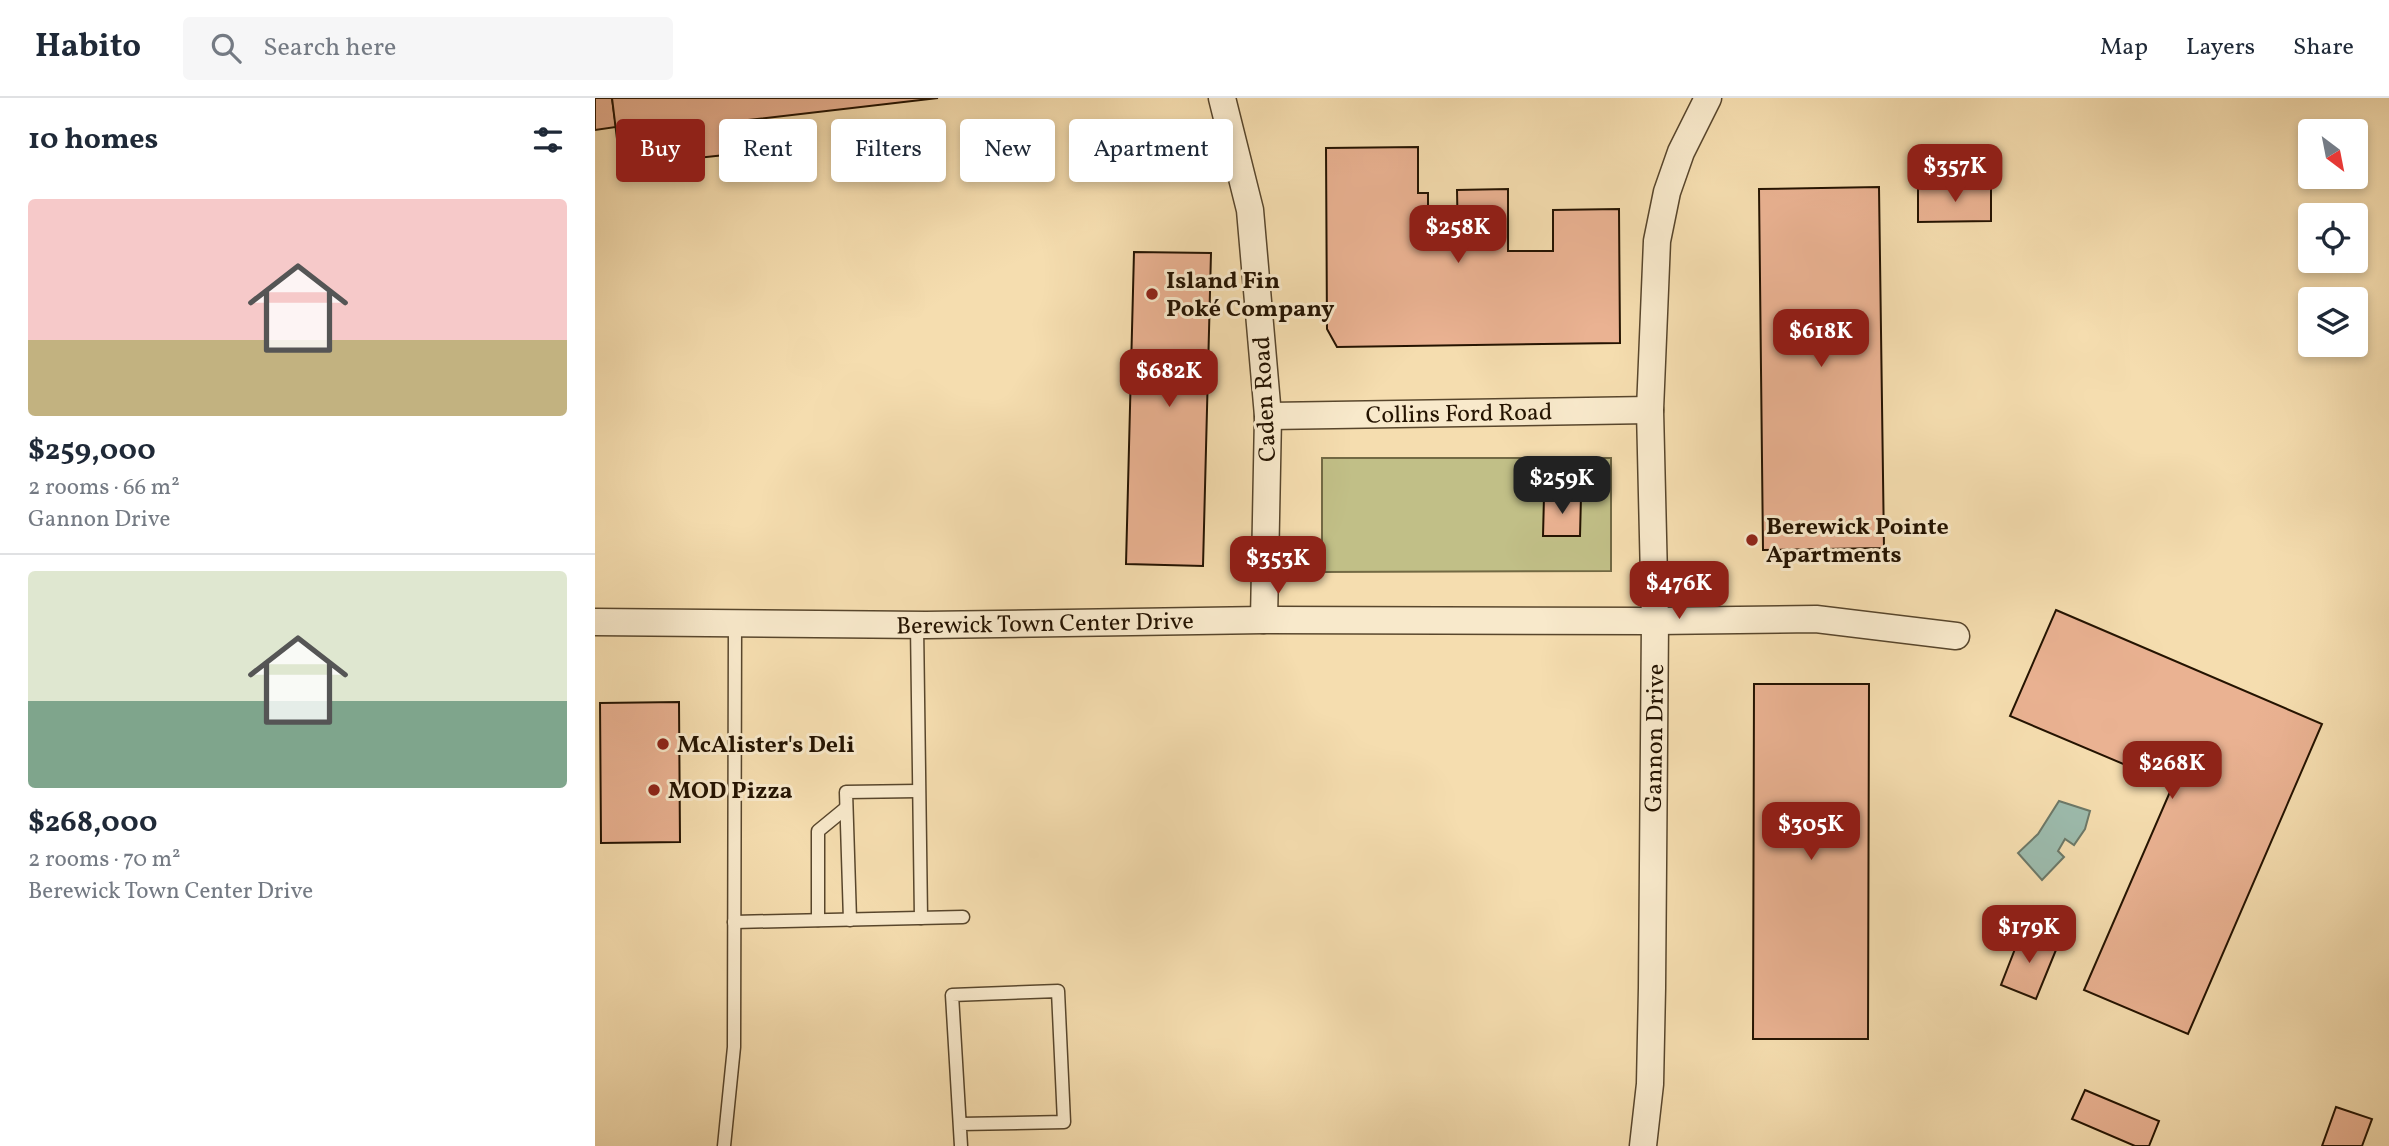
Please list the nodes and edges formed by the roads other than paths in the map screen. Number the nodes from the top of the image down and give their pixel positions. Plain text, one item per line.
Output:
1 (1222, 98) edge
2 (1708, 98) edge
3 (1650, 410) junction
4 (1268, 416) junction
5 (1264, 620) junction
6 (1655, 621) junction
7 (595, 622) edge
8 (735, 624) junction
9 (917, 625) junction
10 (1956, 636) dead end
11 (918, 791) junction
12 (846, 807) junction
13 (963, 917) dead end
14 (921, 918) junction
15 (818, 920) junction
16 (850, 920) junction
17 (734, 922) junction
18 (960, 1124) junction
19 (1641, 1142) edge
20 (724, 1146) edge
21 (961, 1146) edge

1 - 4 street, Caden Road
2 - 3 street, Gannon Drive
3 - 4 street, Collins Ford Road
3 - 6 street, Gannon Drive
4 - 5 street, Caden Road
5 - 6 street, Berewick Town Center Drive
5 - 9 street, Berewick Town Center Drive
6 - 10 street, Berewick Town Center Drive
6 - 19 street, Gannon Drive
7 - 8 street, Berewick Town Center Drive
8 - 9 street, Berewick Town Center Drive
8 - 17 lane
9 - 11 lane
11 - 12 lane
11 - 14 lane
12 - 15 lane
12 - 16 lane
13 - 14 lane
14 - 16 lane
15 - 16 lane
15 - 17 lane
17 - 20 lane
18 - 18 lane
18 - 21 lane

